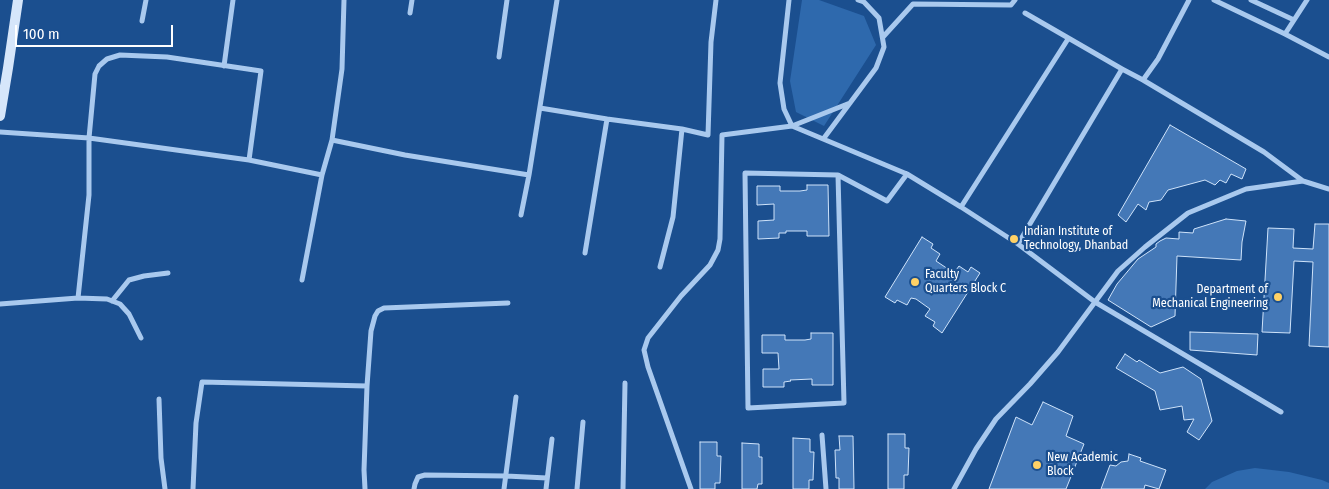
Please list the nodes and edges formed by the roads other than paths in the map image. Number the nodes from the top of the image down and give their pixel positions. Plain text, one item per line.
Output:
1 (18, 0) edge
2 (146, 0) edge
3 (232, 0) edge
4 (344, 0) edge
5 (412, 0) edge
6 (507, 0) edge
7 (557, 0) edge
8 (716, 0) edge
9 (789, 0) edge
10 (858, 0) edge
11 (1015, 0) edge
12 (1189, 0) edge
13 (1214, 0) edge
14 (1251, 0) edge
15 (1307, 0) edge
16 (410, 13) dead end
17 (1025, 13) dead end
18 (1294, 20) junction
19 (142, 21) dead end
20 (1285, 34) junction
21 (883, 38) junction
22 (1068, 39) junction
23 (499, 56) dead end
24 (1329, 57) edge
25 (224, 66) junction
26 (4, 67) edge
27 (1122, 69) junction
28 (1143, 80) junction
29 (850, 103) junction
30 (540, 108) junction
31 (0, 116) edge
32 (607, 119) junction
33 (792, 126) junction
34 (682, 129) junction
35 (0, 132) edge
36 (89, 138) junction
37 (824, 138) junction
38 (332, 140) junction
39 (249, 160) junction
40 (907, 174) junction
41 (322, 175) junction
42 (529, 175) junction
43 (838, 175) junction
44 (1303, 181) junction
45 (1329, 189) edge
46 (961, 207) junction
47 (521, 216) dead end
48 (1018, 244) junction
49 (585, 253) dead end
50 (660, 267) dead end
51 (168, 273) dead end
52 (302, 280) dead end
53 (78, 298) junction
54 (112, 301) junction
55 (1095, 302) junction
56 (508, 303) dead end
57 (0, 304) edge
58 (141, 338) dead end
59 (625, 383) dead end
60 (367, 386) junction
61 (516, 397) dead end
62 (159, 399) dead end
63 (1282, 412) dead end
64 (583, 422) dead end
65 (822, 436) dead end
66 (552, 439) dead end
67 (506, 476) junction
68 (547, 478) junction
69 (165, 489) edge
70 (193, 489) edge
71 (365, 489) edge
72 (414, 489) edge
73 (504, 489) edge
74 (546, 489) edge
75 (577, 489) edge
76 (623, 489) edge
77 (691, 489) edge
78 (826, 489) edge
79 (954, 489) edge

1 - 26 street
2 - 19 street
3 - 25 street
4 - 38 street
5 - 16 street
6 - 23 street
7 - 30 street
8 - 34 street
9 - 33 street
10 - 21 street
11 - 21 street
12 - 28 street
13 - 20 street
14 - 18 street
15 - 18 street
17 - 22 street
18 - 20 street
20 - 24 street
21 - 29 street
22 - 27 street
22 - 46 street
25 - 36 street
25 - 39 street
26 - 31 street
27 - 28 street
27 - 48 street
28 - 44 street
29 - 33 street
29 - 37 street
30 - 32 street
30 - 42 street
32 - 34 street
32 - 49 street
33 - 37 street
33 - 77 street
34 - 50 street
35 - 36 street
36 - 39 street
36 - 53 street
37 - 40 street
38 - 41 street
38 - 42 street
39 - 41 street
40 - 43 street
40 - 46 street
41 - 52 street
42 - 47 street
43 - 43 street
44 - 45 street
44 - 55 street
46 - 48 street
48 - 55 street
51 - 54 street
53 - 54 street
53 - 57 street
54 - 58 street
55 - 63 street
55 - 79 street
56 - 60 street
59 - 76 street
60 - 70 street
60 - 71 street
61 - 67 street
62 - 69 street
64 - 75 street
65 - 78 street
66 - 68 street
67 - 68 street
67 - 72 street
67 - 73 street
68 - 74 street

